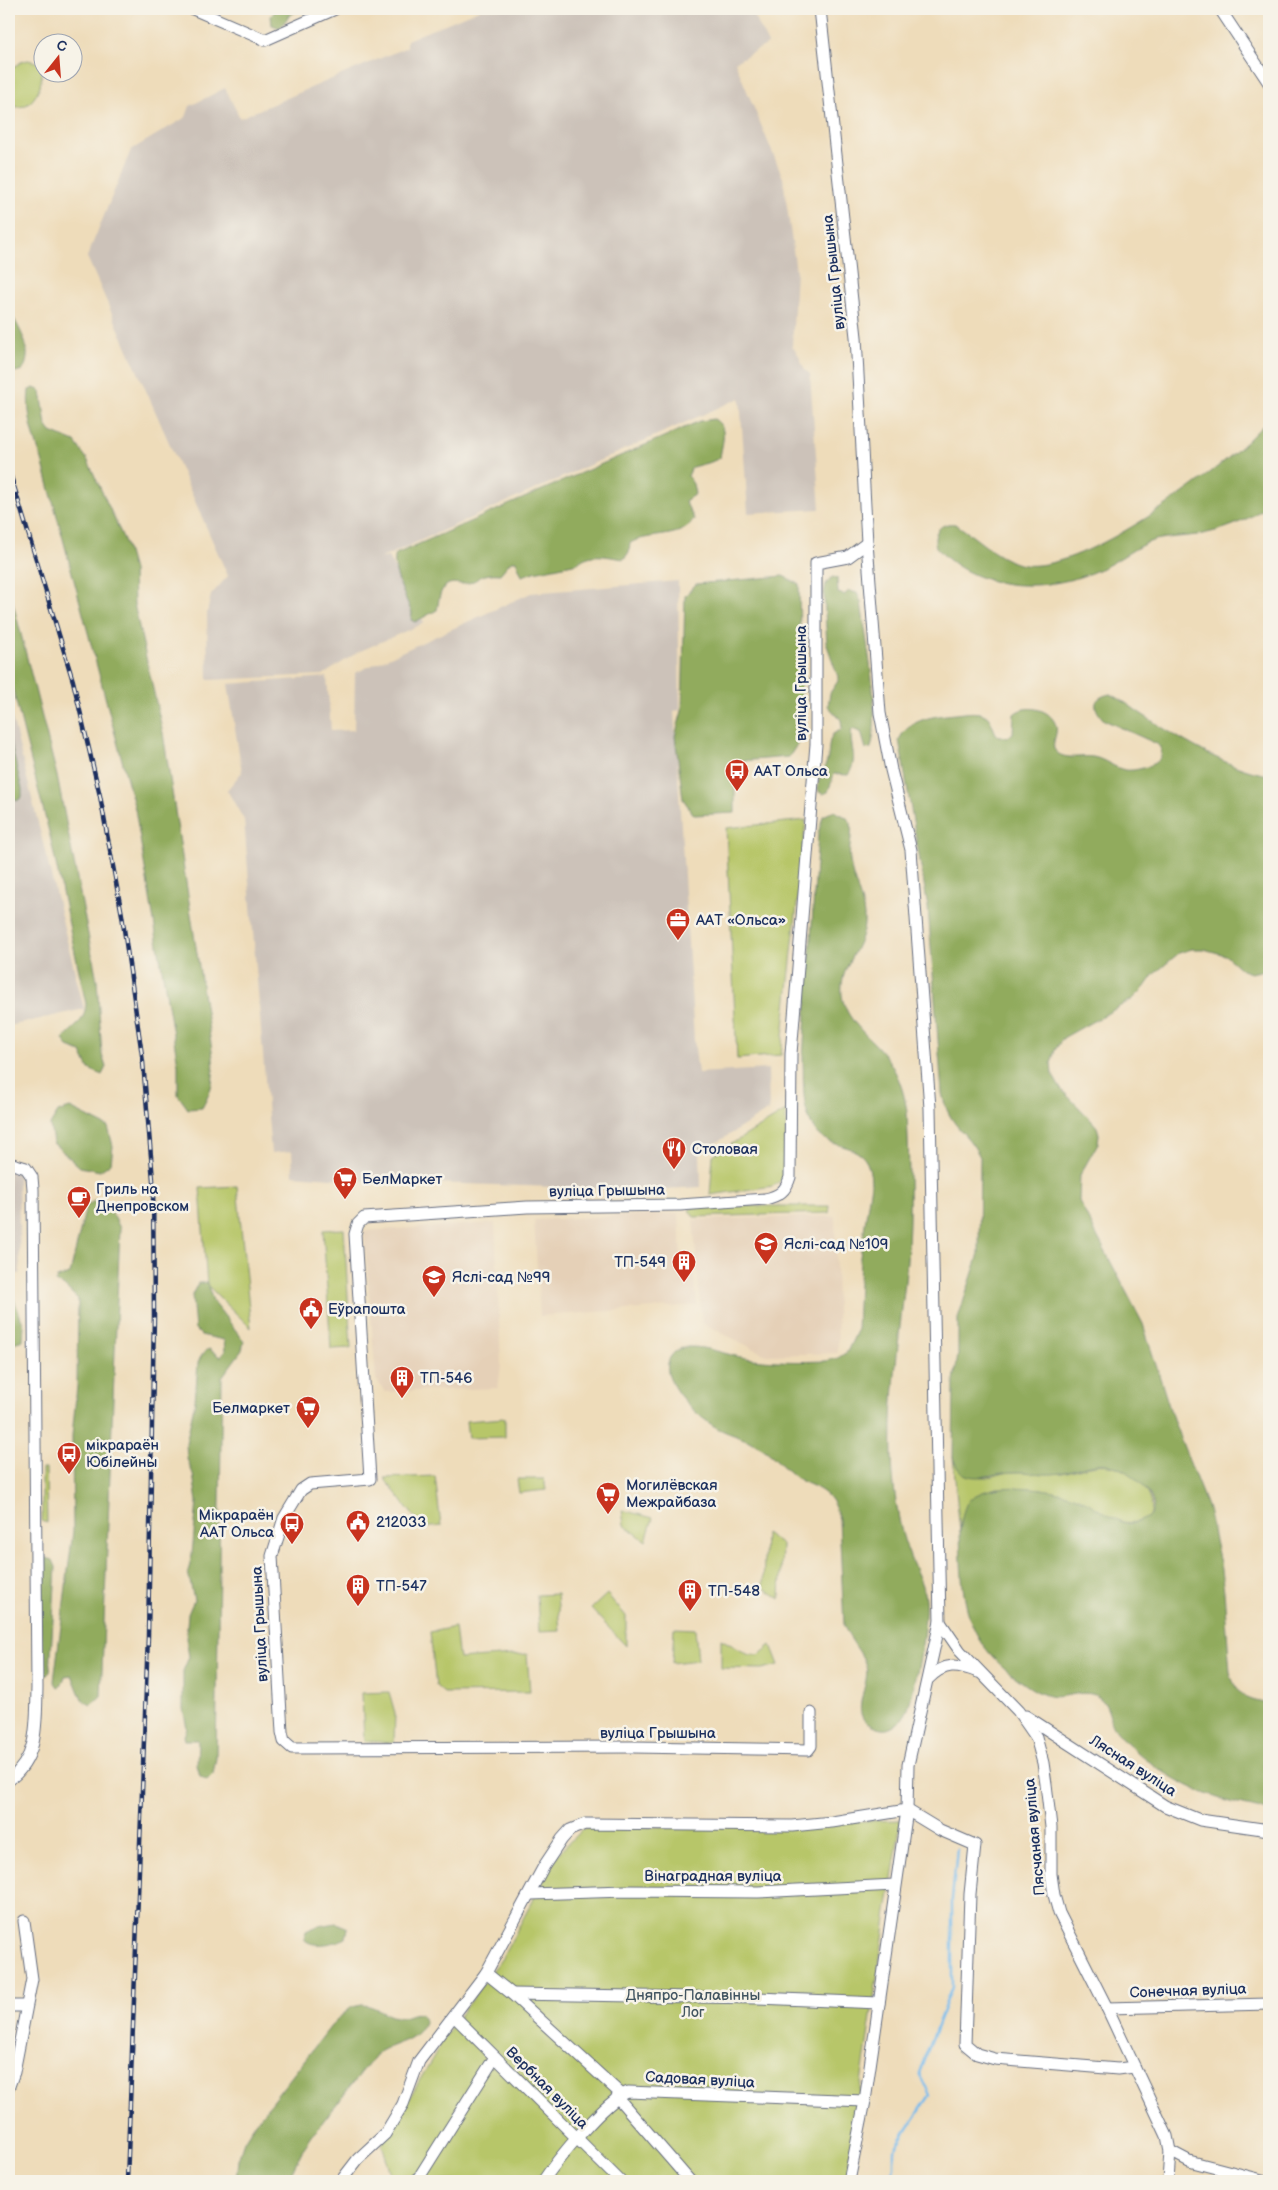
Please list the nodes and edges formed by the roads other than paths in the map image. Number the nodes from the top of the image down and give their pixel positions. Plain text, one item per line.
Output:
1 (193, 9) edge
2 (335, 9) edge
3 (820, 9) edge
4 (1220, 9) edge
5 (1269, 83) edge
6 (867, 543) junction
7 (9, 1163) edge
8 (940, 1622) junction
9 (981, 1673) junction
10 (928, 1679) junction
11 (1018, 1710) junction
12 (811, 1713) dead end
13 (9, 1780) edge
14 (907, 1810) junction
15 (1269, 1830) edge
16 (895, 1885) junction
17 (531, 1894) junction
18 (24, 1921) dead end
19 (486, 1974) junction
20 (512, 1994) junction
21 (879, 2003) junction
22 (1269, 2004) edge
23 (9, 2006) edge
24 (26, 2006) junction
25 (1107, 2008) junction
26 (454, 2016) junction
27 (495, 2057) junction
28 (1134, 2067) junction
29 (9, 2086) edge
30 (620, 2096) junction
31 (865, 2101) junction
32 (577, 2138) junction
33 (1170, 2151) junction
34 (418, 2179) dead end
35 (341, 2181) edge
36 (543, 2181) edge
37 (620, 2181) edge
38 (690, 2181) edge
39 (850, 2181) edge
40 (1168, 2181) edge
41 (1266, 2181) edge

1 - 2 street
3 - 6 street, вуліца Грышына
4 - 5 street
6 - 8 street
6 - 12 street, вуліца Грышына
7 - 13 street
8 - 9 street, Пясчаная вуліца
8 - 10 street
9 - 10 street
9 - 11 street, Пясчаная вуліца
10 - 14 street
11 - 15 street, Лясная вуліца
11 - 25 street, Пясчаная вуліца
14 - 16 street
14 - 17 street
14 - 28 street
16 - 17 street, Вінаградная вуліца
16 - 21 street
17 - 19 street
18 - 24 street
19 - 20 street
19 - 26 street
20 - 21 street
20 - 30 street
21 - 31 street
22 - 25 street, Сонечная вуліца
23 - 24 street
24 - 29 street
25 - 28 street, Пясчаная вуліца
26 - 27 street, Вербная вуліца
26 - 35 street
27 - 32 street, Вербная вуліца
27 - 34 street
28 - 33 street, Пясчаная вуліца
30 - 31 street, Садовая вуліца
30 - 32 street
30 - 38 street
31 - 39 street
32 - 36 street
32 - 37 street, Вербная вуліца
33 - 40 street
33 - 41 street

